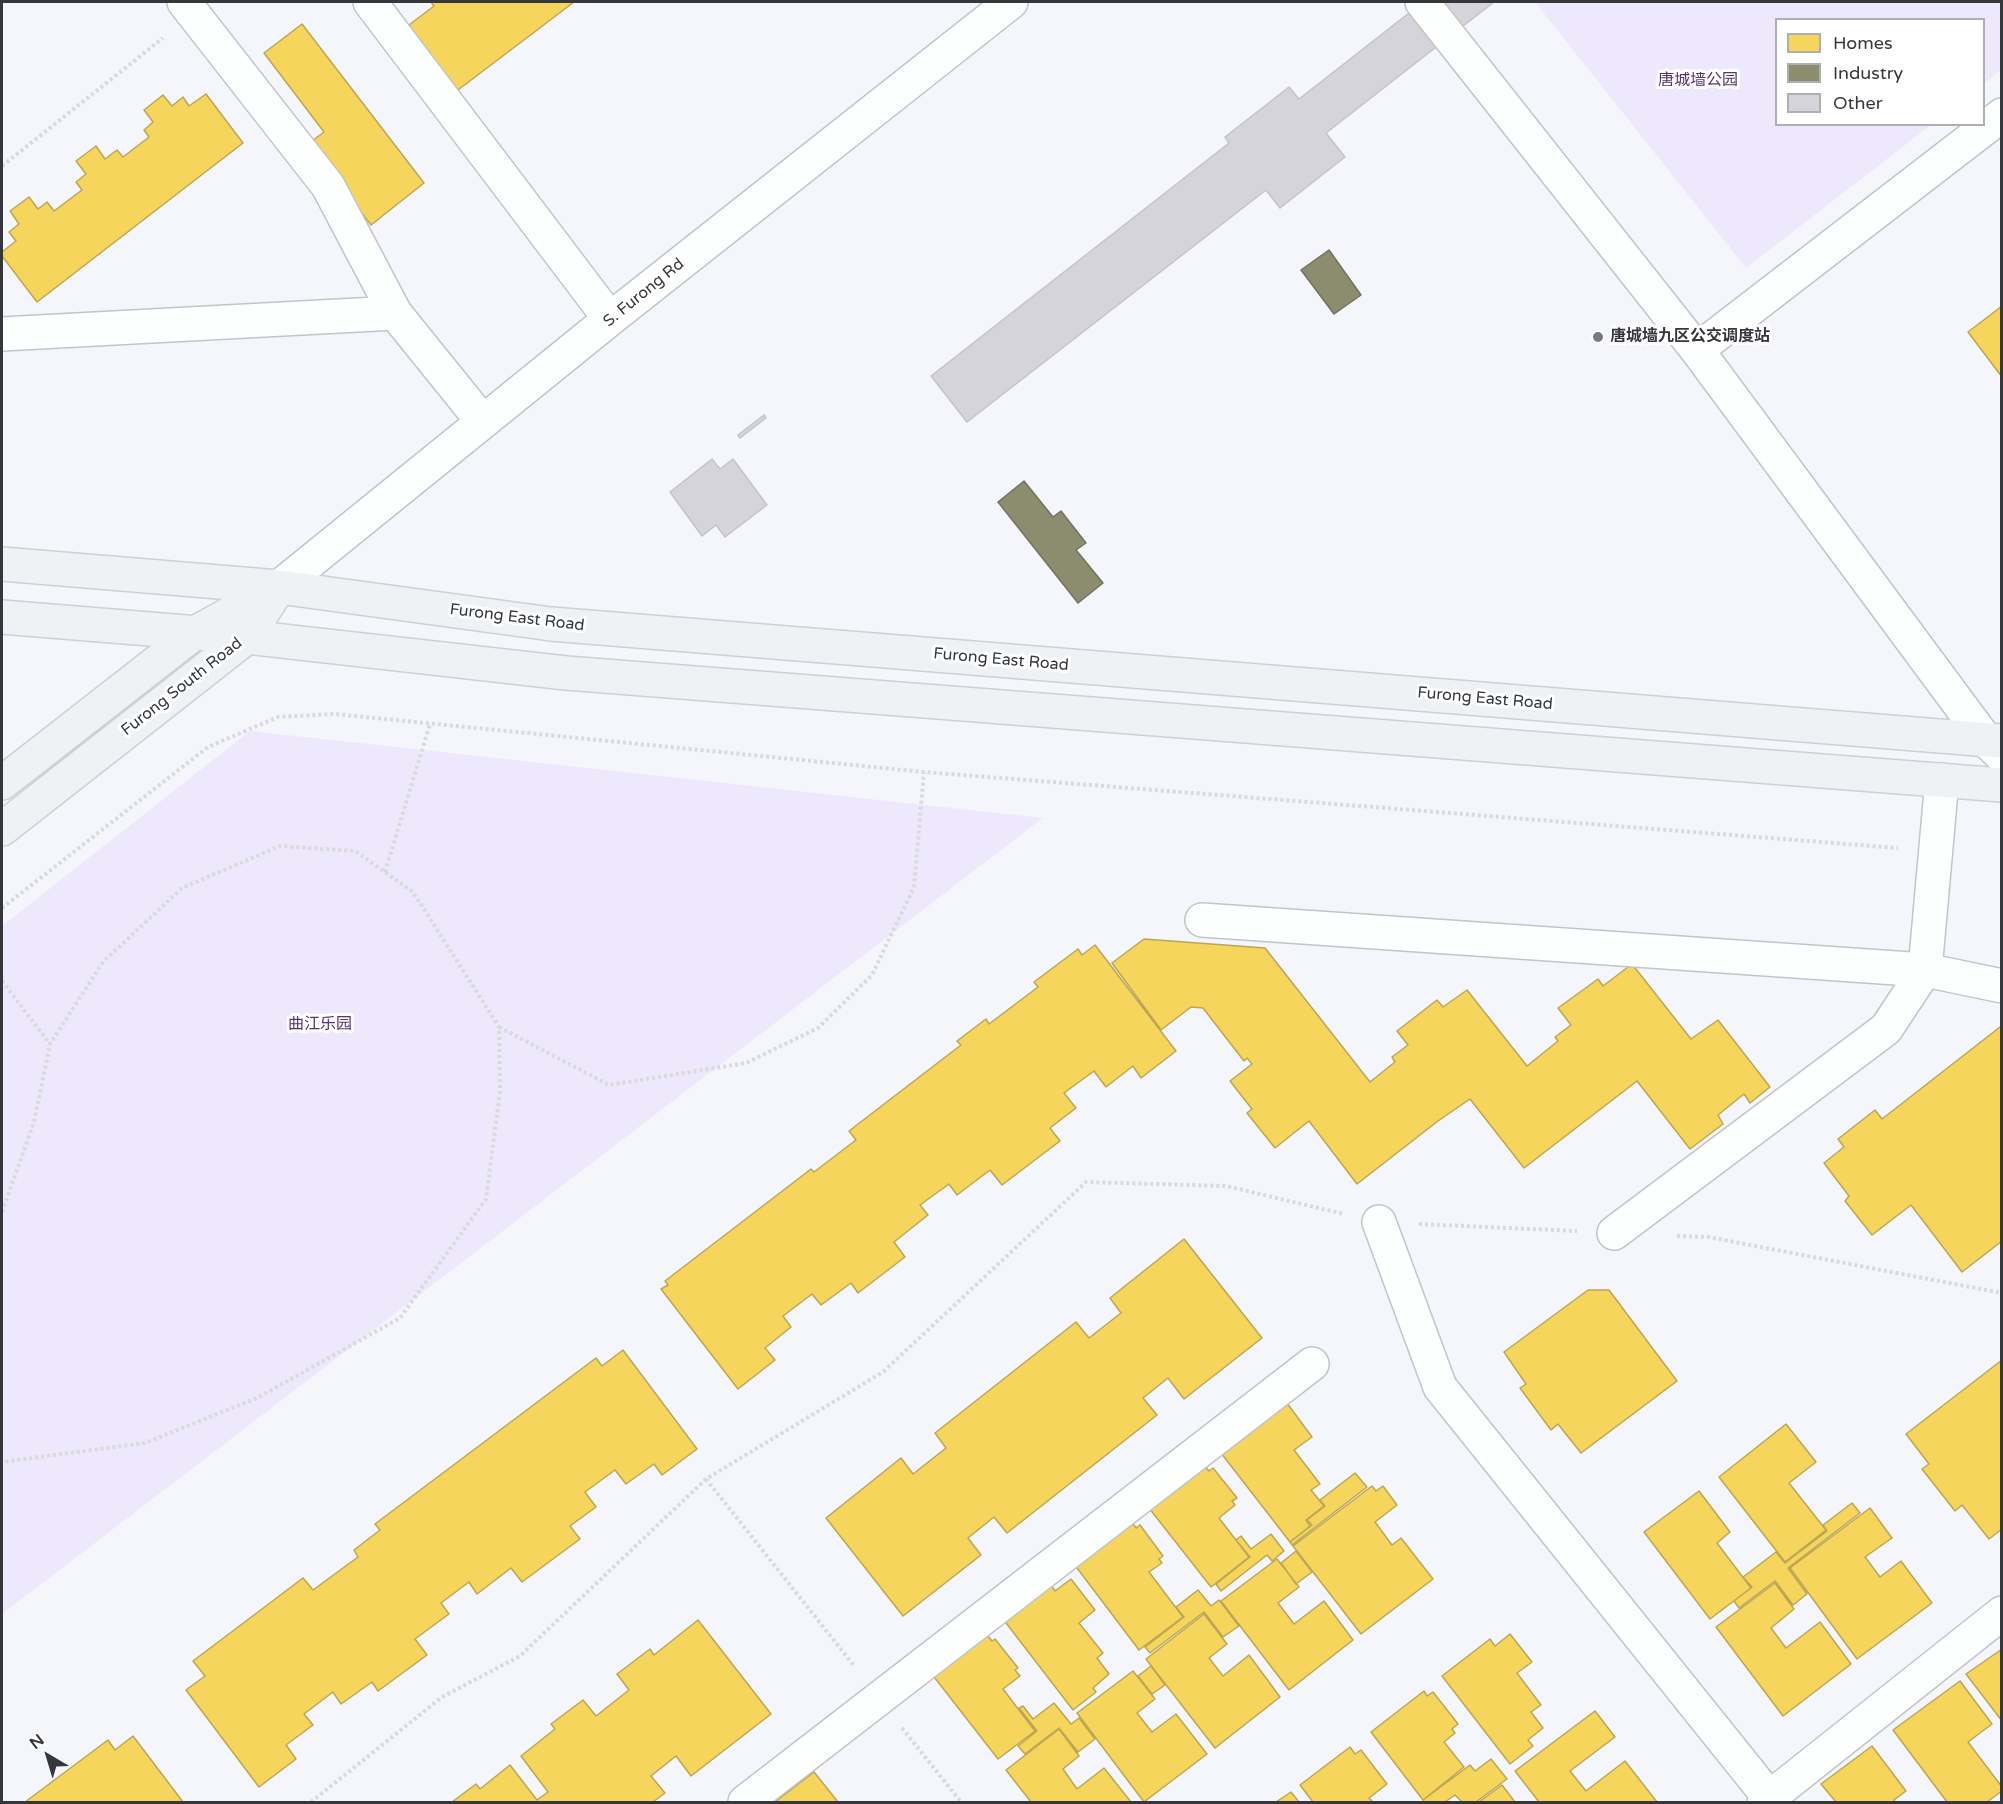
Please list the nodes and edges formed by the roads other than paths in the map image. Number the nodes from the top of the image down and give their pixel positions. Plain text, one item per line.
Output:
1 (370, 2) edge
2 (1011, 2) edge
3 (1422, 2) edge
4 (189, 8) edge
5 (2001, 115) edge
6 (395, 313) junction
7 (610, 319) junction
8 (2, 334) edge
9 (1697, 350) junction
10 (483, 422) junction
11 (2, 564) edge
12 (279, 587) junction
13 (2, 617) edge
14 (193, 634) junction
15 (247, 637) junction
16 (1996, 745) edge
17 (1942, 780) junction
18 (2, 783) edge
19 (2001, 785) edge
20 (2, 829) edge
21 (1202, 920) dead end
22 (1925, 970) junction
23 (2001, 987) edge
24 (1379, 1222) road end
25 (1614, 1233) road end
26 (1312, 1364) dead end
27 (2001, 1612) edge
28 (1769, 1801) edge
29 (745, 1803) edge

1 - 7 street
2 - 7 street, S. Furong Rd
3 - 9 street
4 - 6 street
5 - 9 street
6 - 8 street
6 - 10 street
7 - 10 street, S. Furong Rd
9 - 16 street
10 - 12 street, S. Furong Rd
11 - 12 main road, Furong East Road
12 - 14 main road, Furong South Road
12 - 15 main road, Furong South Road
12 - 16 main road, Furong East Road
13 - 14 main road
14 - 15 main road
14 - 18 main road, Furong South Road
15 - 17 main road
15 - 20 main road, Furong South Road
17 - 19 main road
17 - 22 street
21 - 22 street
22 - 23 street
22 - 25 street
24 - 28 street
26 - 29 street
27 - 28 street

